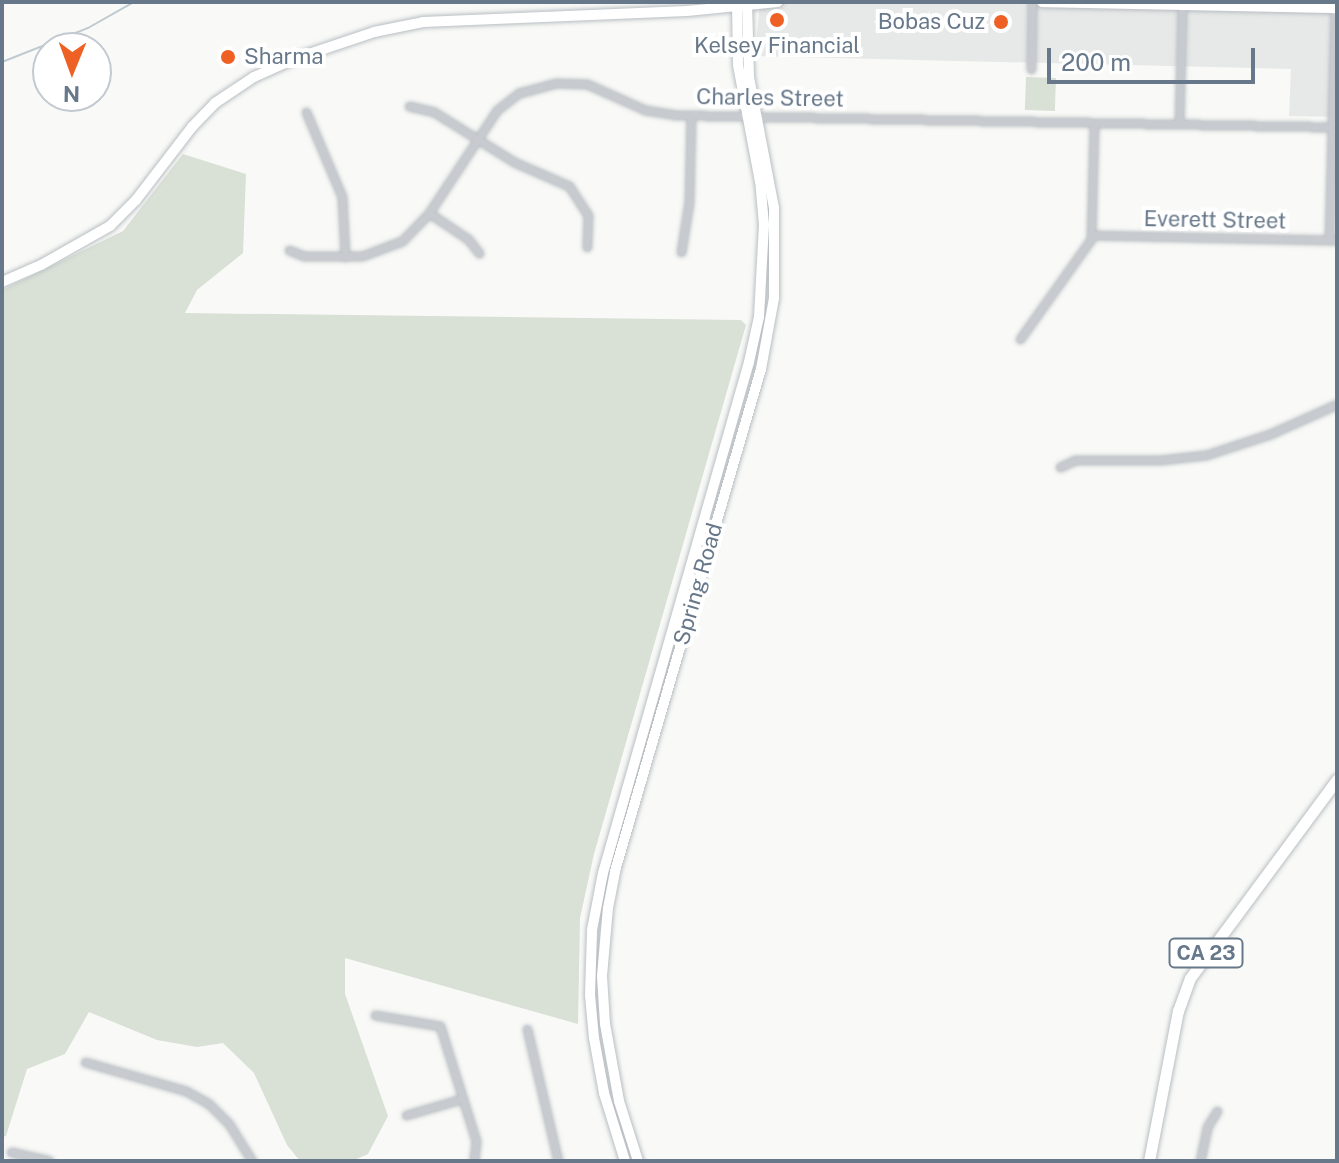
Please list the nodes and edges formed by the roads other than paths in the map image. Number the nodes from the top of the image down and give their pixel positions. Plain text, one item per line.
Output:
1 (778, 2) edge
2 (1032, 2) edge
3 (1042, 2) edge
4 (742, 4) edge
5 (1182, 6) junction
6 (1336, 8) edge
7 (1031, 69) dead end
8 (409, 106) dead end
9 (306, 112) dead end
10 (691, 115) junction
11 (752, 115) junction
12 (1094, 123) junction
13 (1179, 124) junction
14 (1335, 127) edge
15 (476, 139) junction
16 (429, 213) junction
17 (1092, 235) junction
18 (1333, 240) edge
19 (587, 247) dead end
20 (289, 250) dead end
21 (681, 252) dead end
22 (479, 253) dead end
23 (345, 257) junction
24 (2, 282) edge
25 (1020, 339) dead end
26 (1337, 404) edge
27 (1060, 467) dead end
28 (1337, 779) edge
29 (375, 1015) dead end
30 (527, 1029) dead end
31 (85, 1062) dead end
32 (461, 1099) junction
33 (1217, 1111) dead end
34 (406, 1115) dead end
35 (11, 1152) dead end
36 (49, 1161) edge
37 (252, 1161) edge
38 (474, 1161) edge
39 (558, 1161) edge
40 (625, 1161) edge
41 (638, 1161) edge
42 (1149, 1161) edge
43 (1200, 1161) edge

1 - 4 main road
2 - 7 street
3 - 5 main road
4 - 11 main road, Spring Road
4 - 24 main road
5 - 6 main road
5 - 13 street
6 - 14 street
8 - 15 street
9 - 23 street
10 - 11 street, Charles Street
10 - 15 street, Charles Street
10 - 21 street
11 - 12 street, Charles Street
11 - 40 main road, Spring Road
11 - 41 main road, Spring Road
12 - 13 street, Charles Street
12 - 17 street
13 - 14 street, Charles Street
14 - 18 street
15 - 16 street, Charles Street
15 - 19 street
16 - 22 street
16 - 23 street, Charles Street
17 - 18 street, Everett Street
17 - 25 street
20 - 23 street, Charles Street
26 - 27 street
28 - 42 main road, CA 23
29 - 32 street
30 - 39 street
31 - 37 street
32 - 34 street
32 - 38 street
33 - 43 street
35 - 36 street

